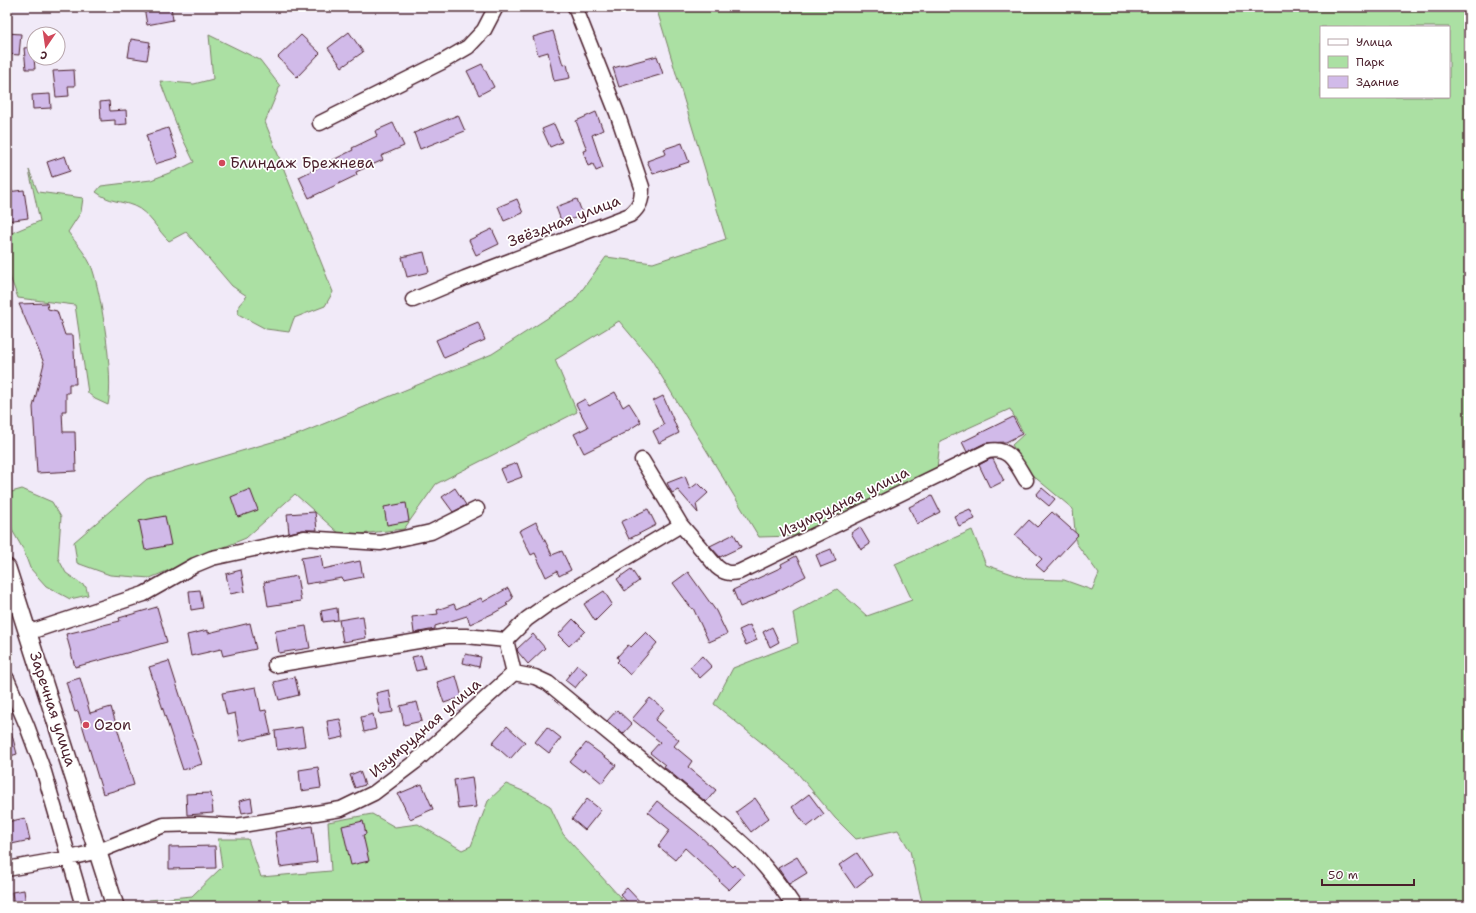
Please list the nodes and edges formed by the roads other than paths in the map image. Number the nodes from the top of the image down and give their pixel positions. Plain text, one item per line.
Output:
1 (496, 7) edge
2 (575, 7) edge
3 (320, 123) dead end
4 (413, 300) dead end
5 (642, 460) dead end
6 (1026, 480) dead end
7 (477, 509) dead end
8 (681, 525) junction
9 (7, 568) edge
10 (27, 633) junction
11 (506, 640) junction
12 (276, 665) dead end
13 (514, 673) junction
14 (7, 679) edge
15 (99, 851) junction
16 (69, 858) junction
17 (7, 869) edge
18 (83, 906) edge
19 (115, 906) edge
20 (794, 906) edge

1 - 3 street
2 - 4 street, Звёздная улица
5 - 8 street, Изумрудная улица
6 - 8 street, Изумрудная улица
7 - 10 street
8 - 11 street
9 - 10 street, Заречная улица
10 - 15 street, Заречная улица
11 - 12 street
11 - 13 street
13 - 15 street, Изумрудная улица
13 - 20 street
14 - 16 street
15 - 16 street, Изумрудная улица
15 - 19 street, Заречная улица
16 - 17 street, Изумрудная улица
16 - 18 street

